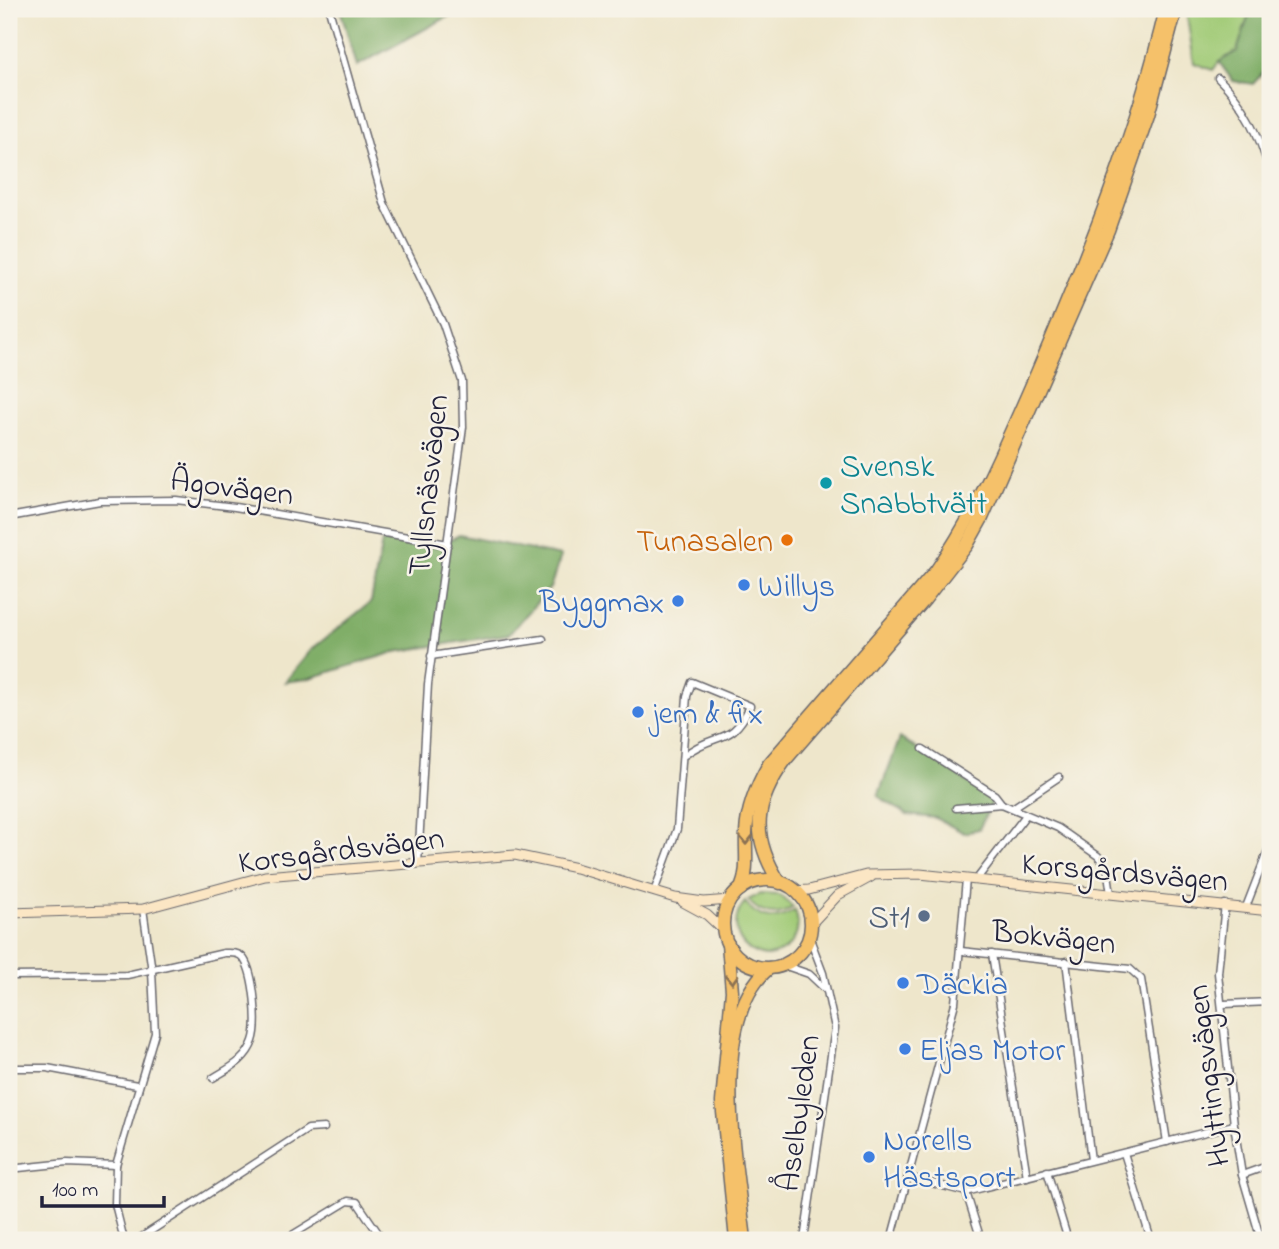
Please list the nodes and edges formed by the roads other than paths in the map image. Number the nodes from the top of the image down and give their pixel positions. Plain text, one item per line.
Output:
1 (329, 9) edge
2 (1166, 9) edge
3 (1177, 9) edge
4 (1218, 78) dead end
5 (1270, 173) edge
6 (9, 517) edge
7 (448, 544) junction
8 (543, 639) dead end
9 (431, 656) junction
10 (923, 749) dead end
11 (685, 755) junction
12 (1059, 777) dead end
13 (1002, 804) junction
14 (1014, 807) junction
15 (956, 808) dead end
16 (1026, 815) junction
17 (1270, 845) edge
18 (418, 864) junction
19 (882, 873) junction
20 (971, 879) junction
21 (780, 883) junction
22 (741, 889) junction
23 (794, 891) junction
24 (654, 892) junction
25 (1111, 894) junction
26 (675, 898) junction
27 (730, 900) junction
28 (1225, 904) junction
29 (1246, 907) junction
30 (143, 909) junction
31 (1270, 911) edge
32 (9, 913) edge
33 (723, 930) junction
34 (810, 930) junction
35 (728, 944) junction
36 (961, 951) junction
37 (992, 954) junction
38 (1066, 961) junction
39 (783, 965) junction
40 (769, 968) junction
41 (152, 971) junction
42 (9, 976) edge
43 (829, 994) junction
44 (1270, 1002) edge
45 (1224, 1004) junction
46 (9, 1068) edge
47 (213, 1078) dead end
48 (137, 1085) junction
49 (1234, 1125) junction
50 (324, 1128) dead end
51 (1167, 1142) junction
52 (1124, 1153) junction
53 (1091, 1160) junction
54 (116, 1165) junction
55 (1270, 1165) edge
56 (9, 1169) edge
57 (1047, 1171) junction
58 (1242, 1175) junction
59 (908, 1177) junction
60 (1027, 1177) junction
61 (966, 1192) junction
62 (124, 1240) edge
63 (137, 1240) edge
64 (285, 1240) edge
65 (383, 1240) edge
66 (736, 1240) edge
67 (745, 1240) edge
68 (804, 1240) edge
69 (891, 1240) edge
70 (981, 1240) edge
71 (1068, 1240) edge
72 (1151, 1240) edge
73 (1261, 1240) edge

1 - 7 street, Tyllsnäsvägen
2 -> 22 highway
3 - 21 highway
4 - 5 street
6 - 7 street, Ägovägen
7 - 9 street, Tyllsnäsvägen
8 - 9 street
9 - 18 street, Tyllsnäsvägen
10 - 13 street
11 - 11 street
11 - 24 street
12 - 14 street
13 - 14 street
13 - 15 street
14 - 16 street
16 - 20 street, Korsgårdsvägen
16 - 25 street
17 - 29 street
18 - 24 street, Korsgårdsvägen
18 - 30 street, Korsgårdsvägen
19 - 20 street, Korsgårdsvägen
19 - 23 street, Korsgårdsvägen
19 - 34 street
20 - 25 street, Korsgårdsvägen
20 - 36 street
21 - 22 highway
21 - 23 highway
22 - 27 highway
23 - 34 highway
24 - 26 street, Korsgårdsvägen
25 - 28 street, Korsgårdsvägen
26 - 27 street, Korsgårdsvägen
26 - 33 street, Korsgårdsvägen
27 - 33 highway
28 - 29 street, Korsgårdsvägen
28 - 45 street, Hyttingsvägen
29 - 31 street, Korsgårdsvägen
30 - 32 street, Korsgårdsvägen
30 - 41 street
33 - 35 highway
34 - 39 highway
34 - 43 street, Åselbyleden
35 - 40 highway
35 -> 66 highway
36 - 37 street, Bokvägen
36 - 59 street
37 - 38 street, Bokvägen
37 - 60 street
38 - 51 street, Bokvägen
38 - 53 street
39 - 40 highway
39 - 43 street, Åselbyleden
40 - 67 highway
41 - 42 street
41 - 47 street
41 - 48 street
43 - 68 street, Åselbyleden
44 - 45 street
45 - 49 street, Hyttingsvägen
46 - 48 street
48 - 54 street
49 - 51 street
49 - 58 street, Hyttingsvägen
50 - 63 street
51 - 52 street
52 - 53 street
52 - 72 street
53 - 57 street
54 - 56 street
54 - 62 street
55 - 58 street
57 - 60 street
57 - 71 street
58 - 73 street, Hyttingsvägen
59 - 61 street
59 - 69 street
60 - 61 street
61 - 70 street
64 - 65 street

